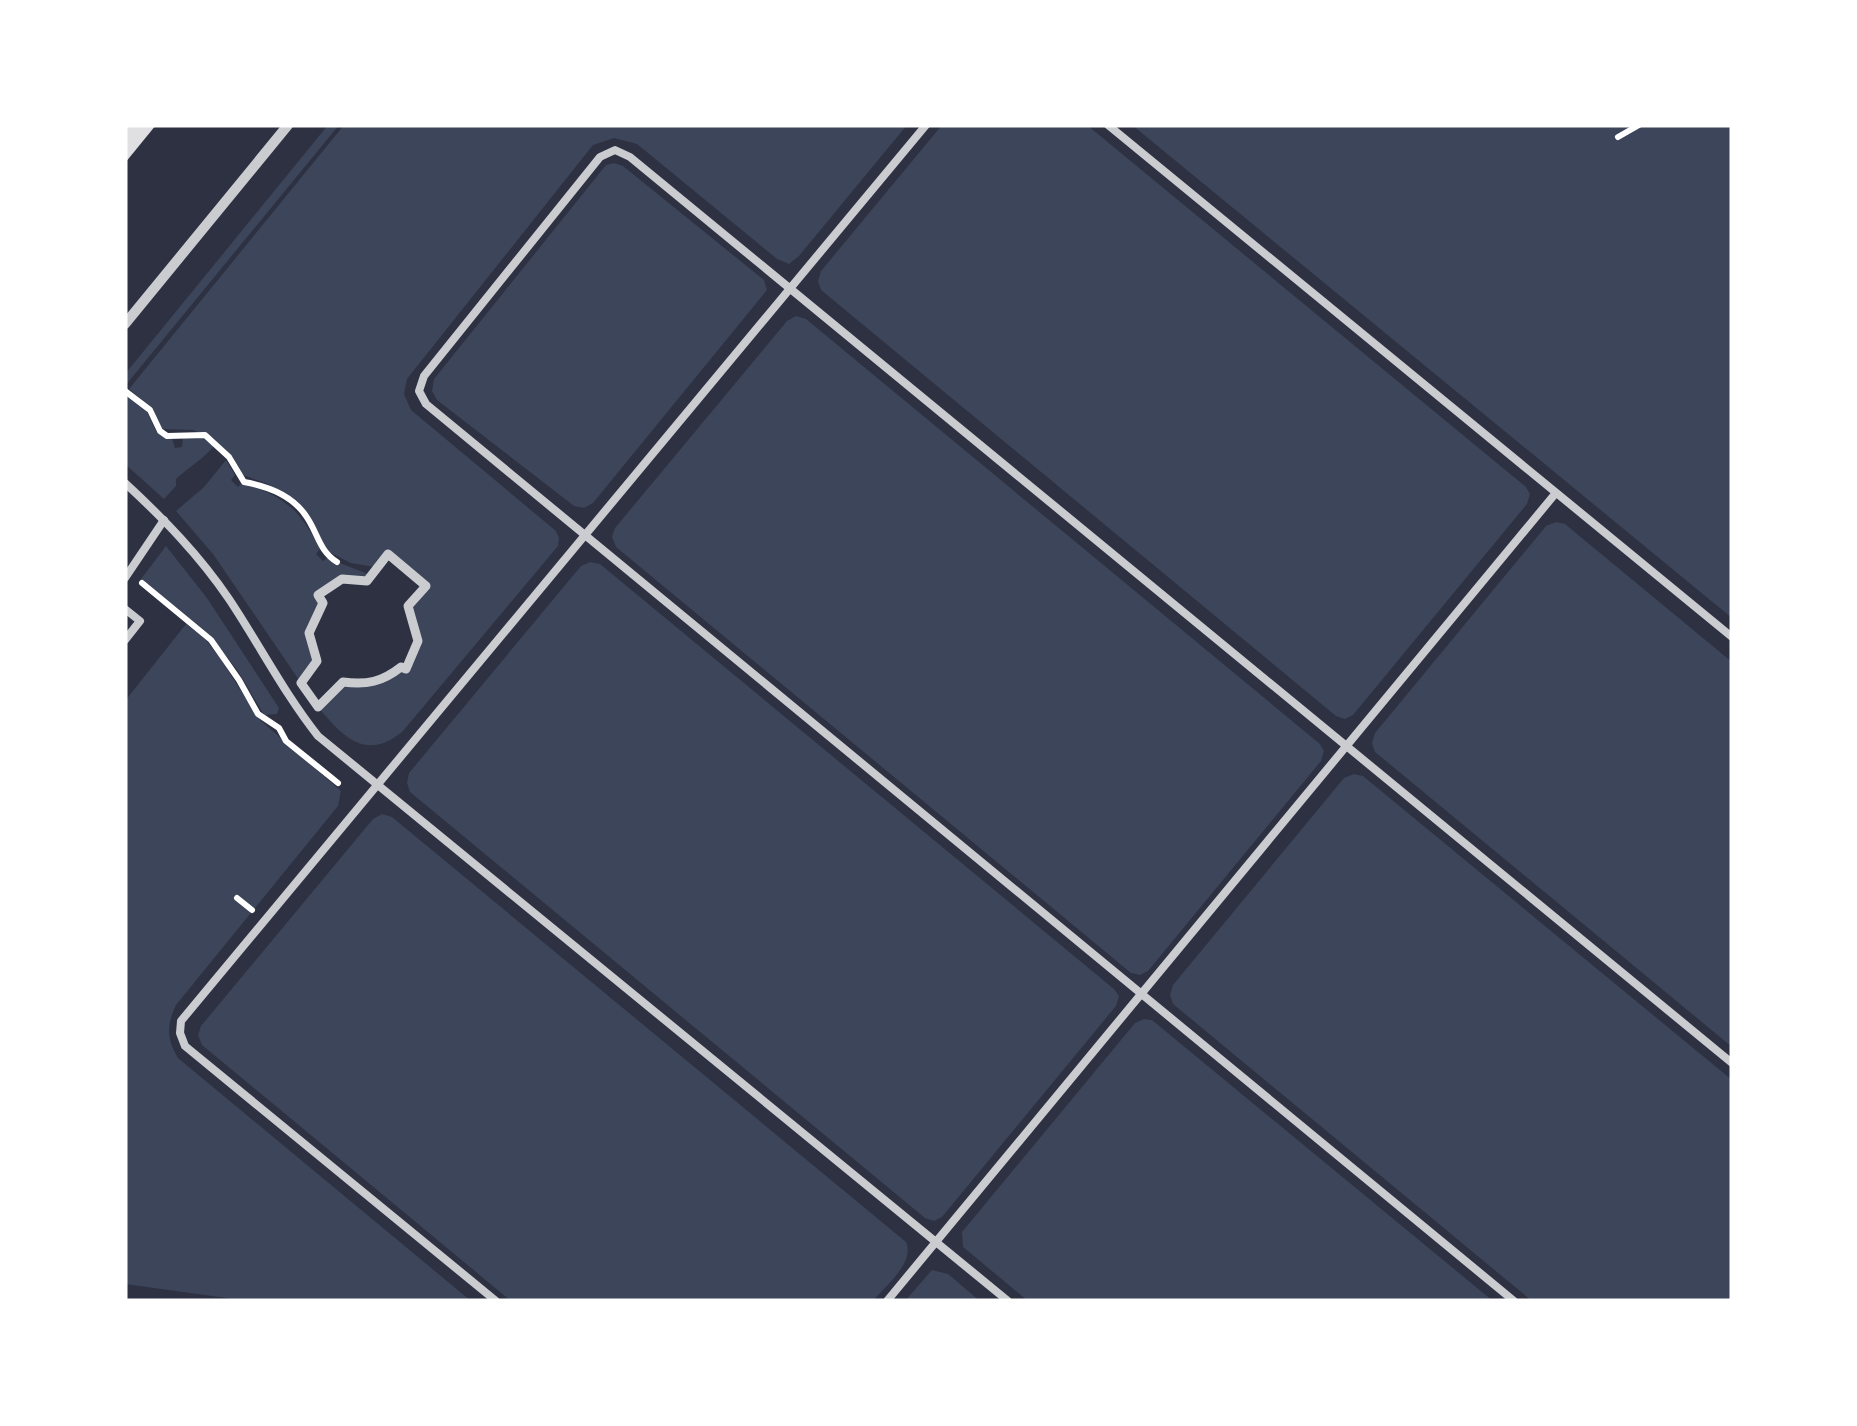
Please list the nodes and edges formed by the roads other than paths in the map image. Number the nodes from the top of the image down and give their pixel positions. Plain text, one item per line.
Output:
1 (288, 125) edge
2 (926, 125) edge
3 (1108, 125) edge
4 (792, 287) junction
5 (125, 324) edge
6 (125, 483) edge
7 (1556, 494) junction
8 (164, 520) junction
9 (586, 535) junction
10 (373, 572) joint
11 (127, 575) edge
12 (125, 609) edge
13 (1732, 636) edge
14 (125, 640) edge
15 (1347, 746) junction
16 (380, 784) junction
17 (1142, 992) junction
18 (1732, 1063) edge
19 (937, 1241) junction
20 (496, 1301) edge
21 (888, 1301) edge
22 (1008, 1301) edge
23 (1514, 1301) edge

1 - 5 street
2 - 4 lane
3 - 7 lane
4 - 9 lane
4 - 9 lane
4 - 15 lane
6 - 8 lane
7 - 13 lane
7 - 15 lane
8 - 11 lane
8 - 16 lane
9 - 16 lane
9 - 17 lane
10 - 10 street
12 - 14 lane
15 - 17 lane
15 - 18 lane
16 - 19 lane
16 - 20 lane
17 - 19 lane
17 - 23 lane
19 - 21 lane
19 - 22 lane

